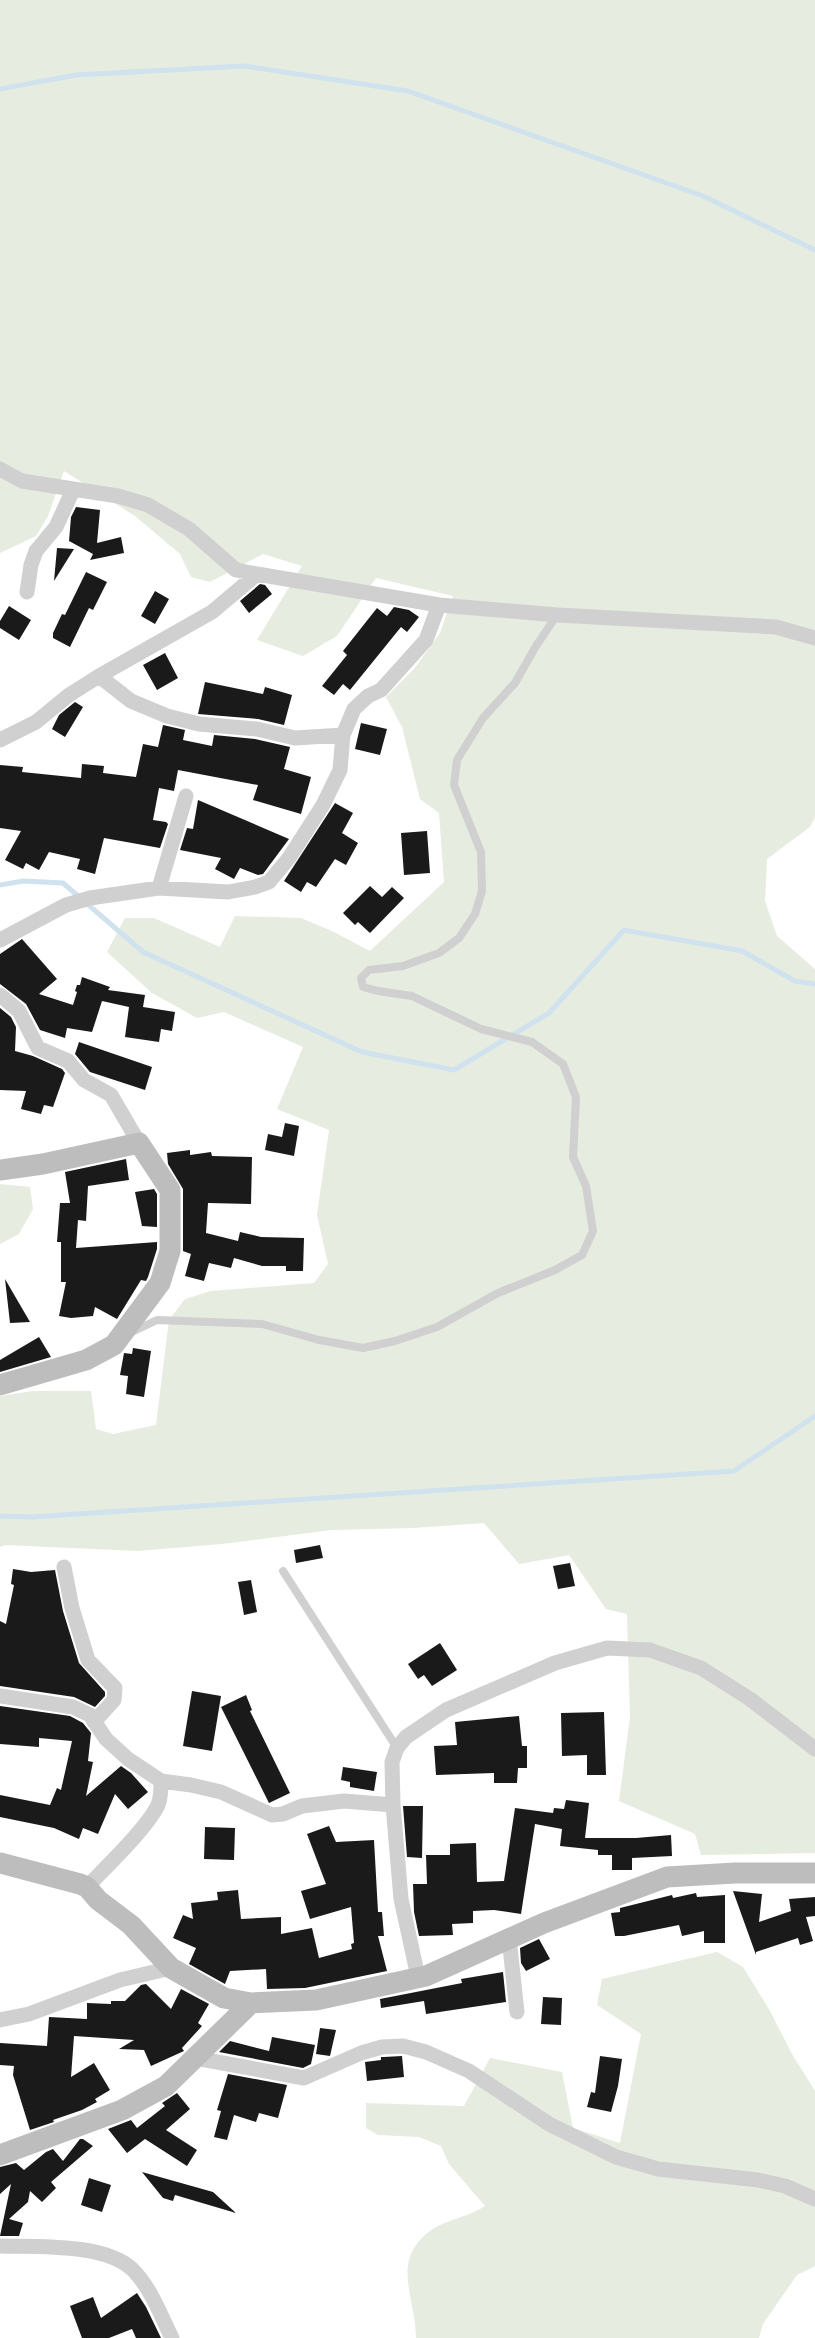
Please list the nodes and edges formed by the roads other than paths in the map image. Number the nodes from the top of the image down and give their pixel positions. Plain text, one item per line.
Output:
1 (0, 469) edge
2 (73, 490) junction
3 (257, 574) junction
4 (27, 592) dead end
5 (439, 605) junction
6 (558, 615) junction
7 (815, 638) edge
8 (99, 676) junction
9 (344, 735) junction
10 (0, 740) edge
11 (186, 796) dead end
12 (159, 888) junction
13 (0, 940) edge
14 (0, 994) edge
15 (139, 1143) junction
16 (0, 1170) edge
17 (114, 1345) junction
18 (0, 1385) edge
19 (64, 1567) dead end
20 (283, 1571) dead end
21 (0, 1696) edge
22 (94, 1722) junction
23 (397, 1748) junction
24 (815, 1749) edge
25 (161, 1781) junction
26 (393, 1805) junction
27 (0, 1863) edge
28 (815, 1873) edge
29 (87, 1887) junction
30 (508, 1938) junction
31 (171, 1968) junction
32 (418, 1977) junction
33 (251, 2003) junction
34 (517, 2012) dead end
35 (0, 2020) edge
36 (195, 2058) junction
37 (0, 2155) edge
38 (815, 2199) edge
39 (0, 2246) edge
40 (172, 2338) edge

1 - 2 street
2 - 3 street
2 - 4 street
3 - 5 street
3 - 8 street
5 - 6 street
5 - 9 street
6 - 7 street
6 - 17 lane
8 - 9 street
8 - 10 street
9 - 12 street
11 - 12 street
12 - 13 street
14 - 15 street
15 - 16 street
15 - 17 street
17 - 18 street
19 - 22 street
20 - 23 lane
21 - 22 street
22 - 25 street
23 - 24 street
23 - 26 street
25 - 26 street
25 - 29 street
26 - 32 street
27 - 29 street
28 - 30 street
29 - 31 street
30 - 32 street
30 - 34 street
31 - 33 street
31 - 35 street
32 - 33 street
33 - 36 street
36 - 37 street
36 - 38 street
39 - 40 street

